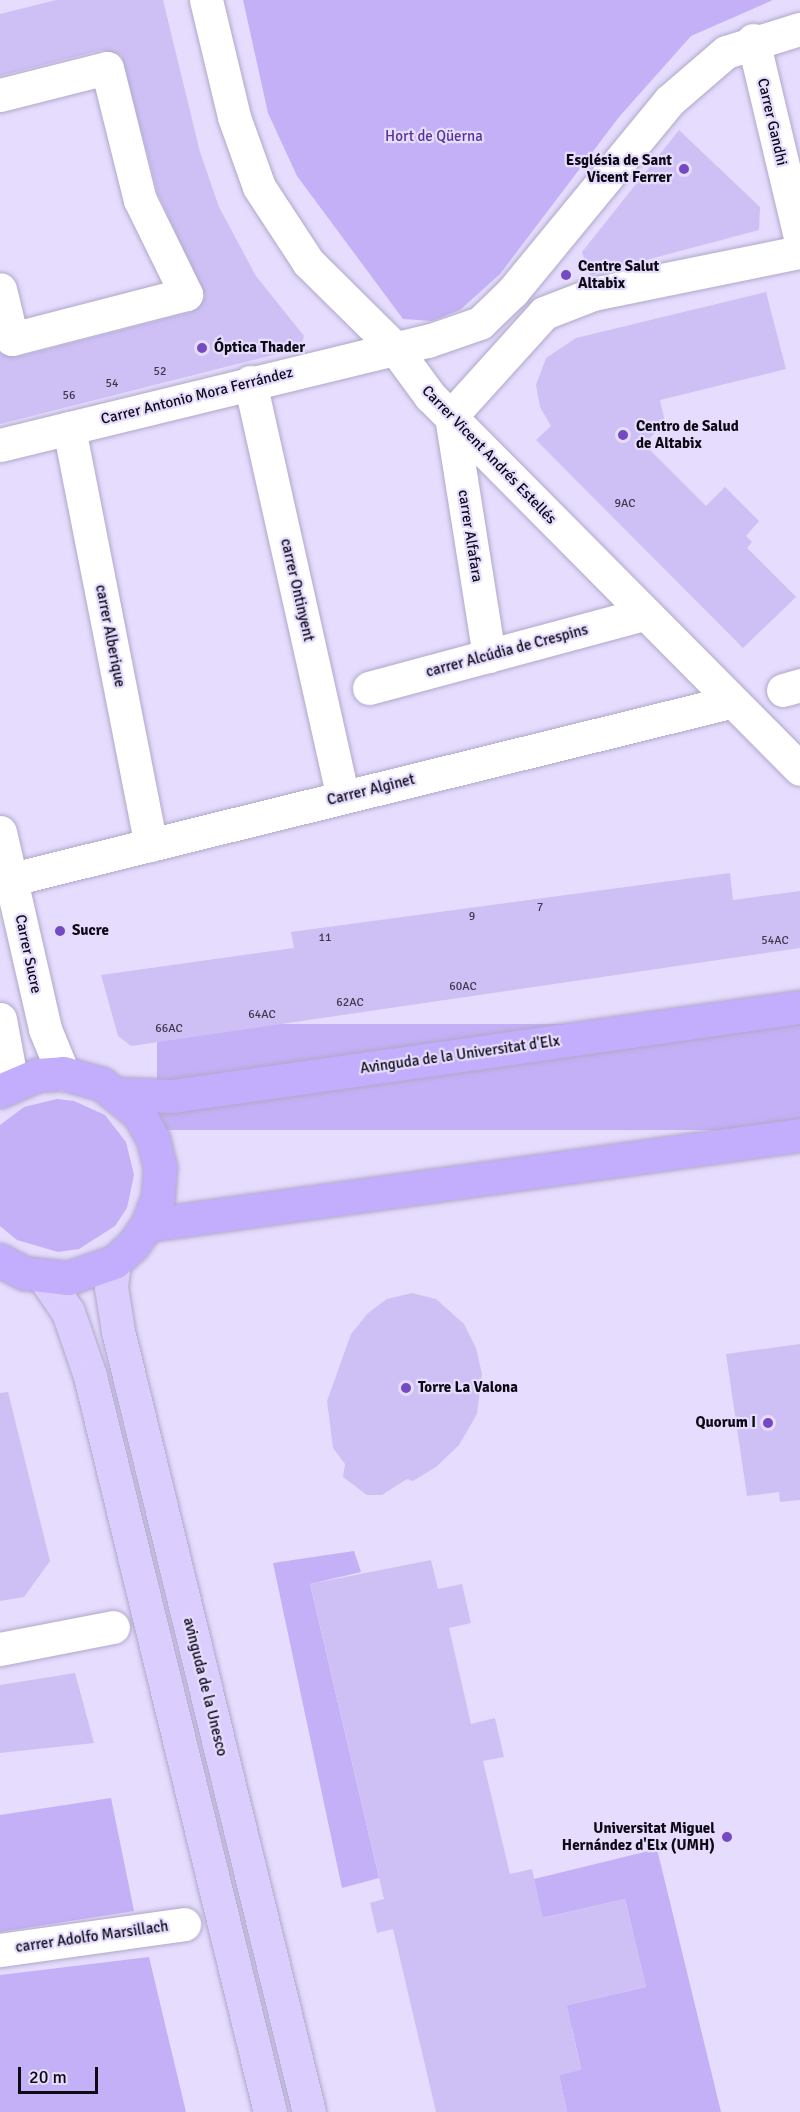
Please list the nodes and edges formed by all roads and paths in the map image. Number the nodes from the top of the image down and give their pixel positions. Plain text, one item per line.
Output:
1 (206, 0) edge
2 (800, 28) edge
3 (753, 40) junction
4 (0, 95) edge
5 (800, 238) edge
6 (800, 252) edge
7 (0, 289) edge
8 (394, 347) junction
9 (250, 382) junction
10 (451, 417) junction
11 (69, 428) junction
12 (0, 445) edge
13 (644, 614) junction
14 (489, 656) junction
15 (369, 688) dead end
16 (730, 702) junction
17 (800, 769) edge
18 (343, 797) junction
19 (0, 832) edge
20 (151, 845) junction
21 (12, 879) junction
22 (800, 1007) edge
23 (0, 1019) edge
24 (63, 1073) junction
25 (6, 1087) edge
26 (119, 1094) junction
27 (800, 1135) edge
28 (147, 1225) junction
29 (0, 1260) edge
30 (114, 1262) junction
31 (44, 1277) junction
32 (113, 1627) dead end
33 (0, 1649) edge
34 (184, 1924) dead end
35 (0, 1950) edge
36 (270, 2112) edge
37 (309, 2112) edge

1 - 8 street, Carrer Vicent Andrés Estellés
2 - 3 street, Carrer Antonio Mora Ferrández
3 - 5 street, Carrer Gandhi
3 - 8 street, Carrer Antonio Mora Ferrández
4 - 7 street
6 - 10 street
8 - 9 street, Carrer Antonio Mora Ferrández
8 - 10 street, Carrer Vicent Andrés Estellés
9 - 11 street, Carrer Antonio Mora Ferrández
9 - 18 street, carrer Ontinyent
10 - 13 street, Carrer Vicent Andrés Estellés
10 - 14 street, carrer Alfafara
11 - 12 street, Carrer Antonio Mora Ferrández
11 - 20 street, carrer Alberique
13 - 14 street, carrer Alcúdia de Crespins
13 - 16 street, Carrer Vicent Andrés Estellés
14 - 15 street, carrer Alcúdia de Crespins
16 - 17 street, Carrer Vicent Andrés Estellés
16 - 18 street, Carrer Alginet
18 - 20 street, Carrer Alginet
19 - 21 street, Carrer Sucre
20 - 21 street, Carrer Alginet
21 - 24 street, Carrer Sucre
22 - 26 highway, Avinguda de la Universitat d'Elx
23 - 25 street
24 - 25 highway
24 - 26 highway
26 - 28 highway
27 - 28 highway
28 - 30 highway
29 - 31 highway
30 - 31 highway
30 - 37 main road, avinguda de la Unesco
31 - 36 main road
32 - 33 street
34 - 35 street, carrer Adolfo Marsillach

